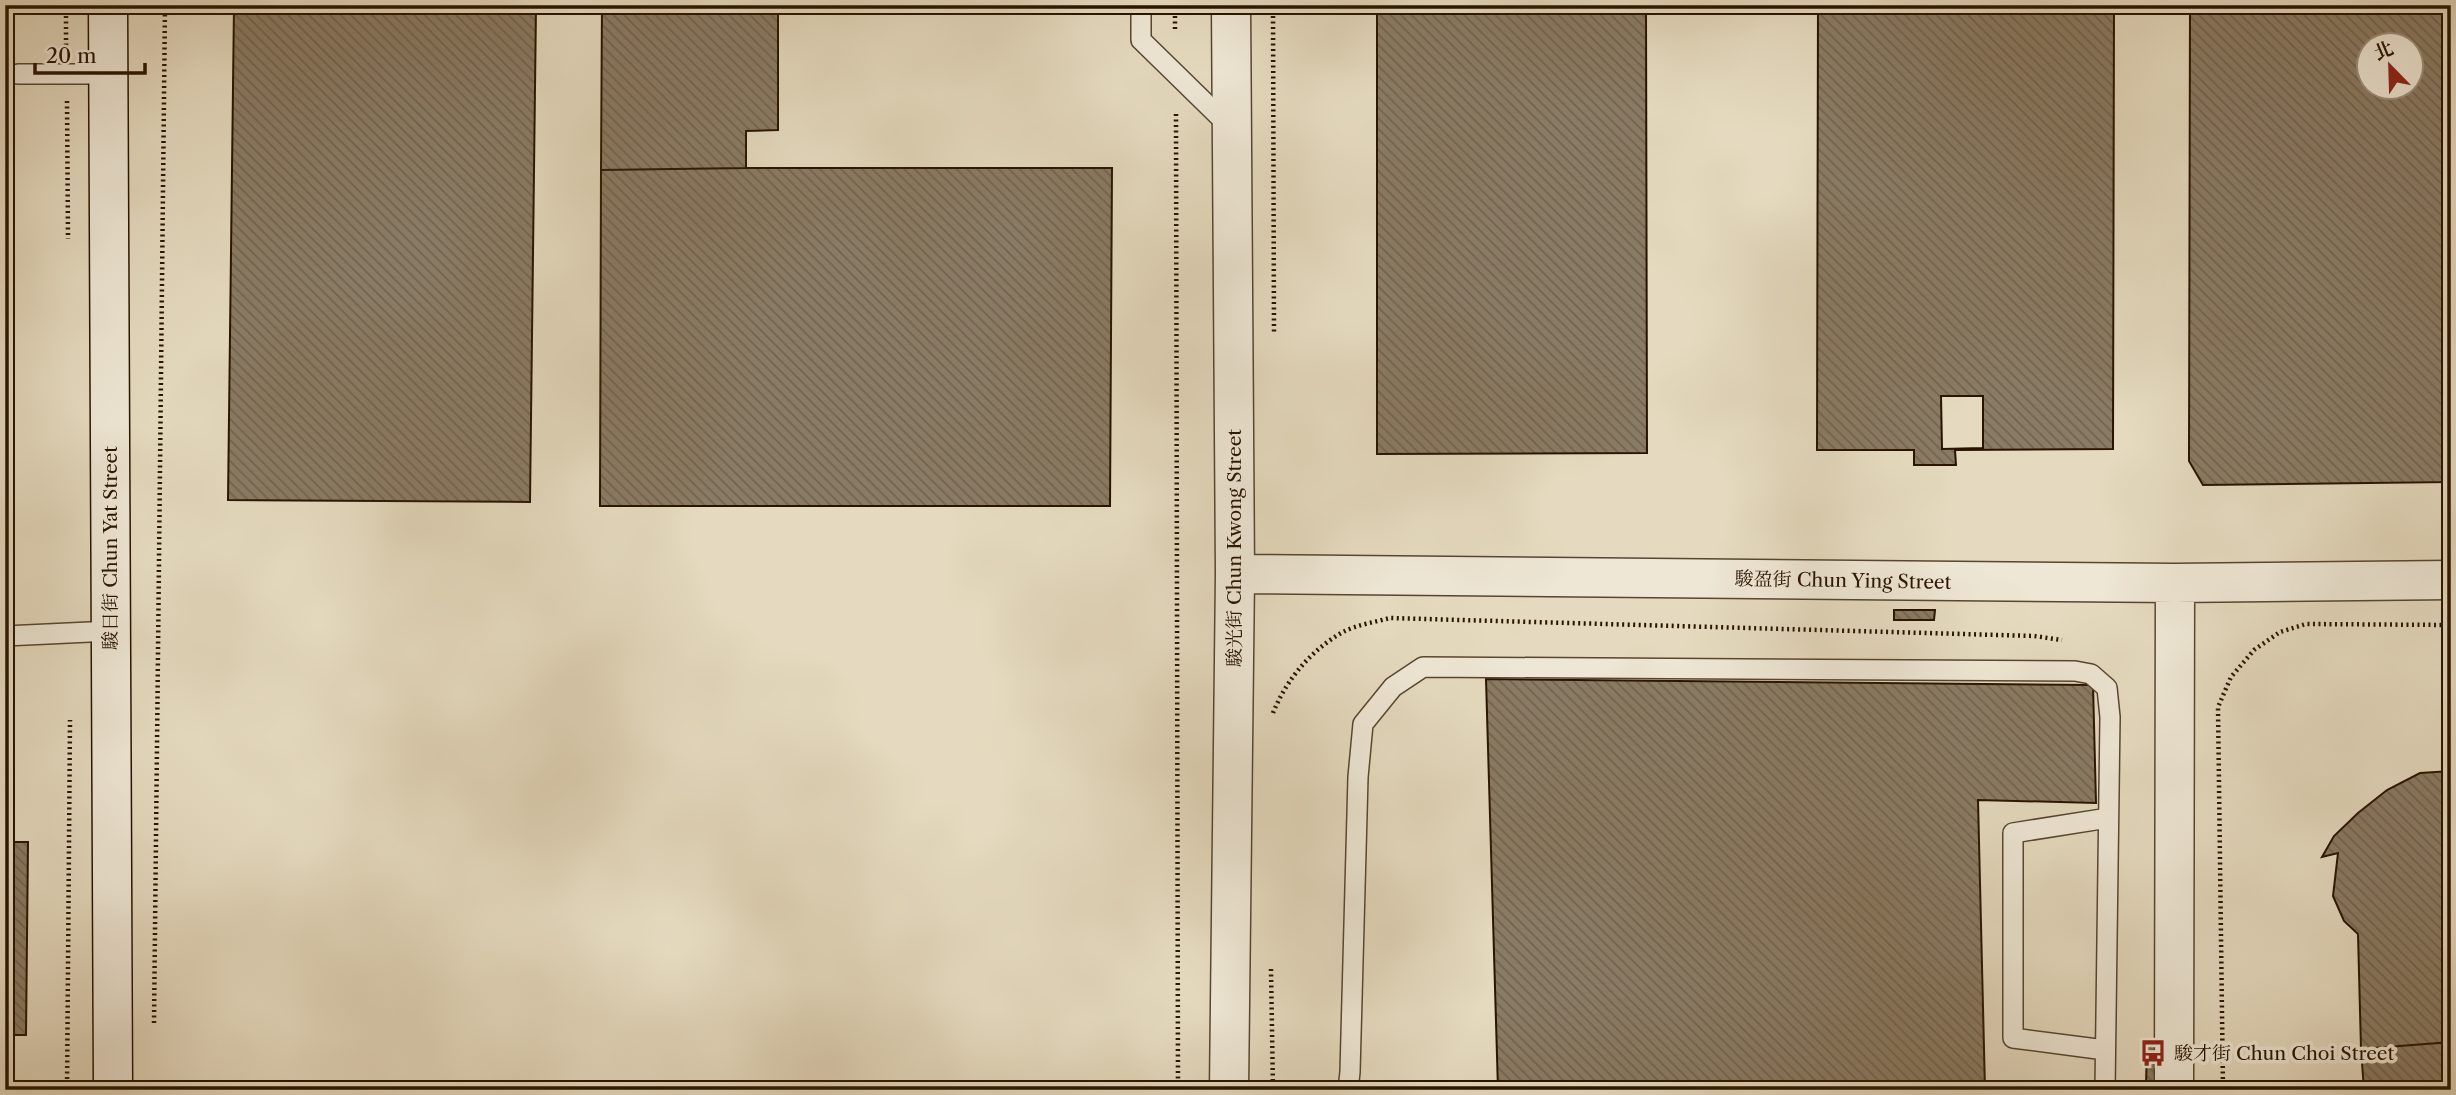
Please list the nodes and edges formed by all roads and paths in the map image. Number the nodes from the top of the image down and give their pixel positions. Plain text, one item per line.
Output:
1 (66, 5) edge
2 (108, 5) edge
3 (165, 5) edge
4 (1140, 5) edge
5 (1175, 5) edge
6 (1231, 5) edge
7 (1273, 5) edge
8 (1175, 73) junction
9 (18, 74) dead end
10 (67, 74) junction
11 (108, 74) junction
12 (1232, 128) junction
13 (68, 242) dead end
14 (1275, 338) dead end
15 (1235, 574) junction
16 (2451, 580) edge
17 (2175, 583) junction
18 (2451, 625) edge
19 (111, 631) junction
20 (5, 636) edge
21 (2068, 641) dead end
22 (1282, 689) dead end
23 (70, 716) dead end
24 (2108, 818) junction
25 (154, 1035) dead end
26 (2105, 1050) junction
27 (67, 1090) edge
28 (113, 1090) edge
29 (1178, 1090) edge
30 (1229, 1090) edge
31 (1348, 1090) edge
32 (2105, 1090) edge
33 (2174, 1090) edge
34 (2223, 1090) edge

1 - 10 path
2 - 11 street, 駿日街 Chun Yat Street
3 - 25 path
4 - 8 lane
5 - 8 path
6 - 12 street, 駿光街 Chun Kwong Street
7 - 14 path
8 - 12 lane
8 - 29 path
9 - 10 lane
10 - 11 lane
10 - 13 path
11 - 19 street, 駿日街 Chun Yat Street
12 - 15 street, 駿光街 Chun Kwong Street
15 - 17 street, 駿盈街 Chun Ying Street
15 - 30 street, 駿光街 Chun Kwong Street
16 - 17 street, 駿盈街 Chun Ying Street
17 - 33 street
18 - 34 path
19 - 20 lane
19 - 28 street, 駿日街 Chun Yat Street
21 - 22 path
23 - 27 path
24 - 26 lane
24 - 26 lane
24 - 31 lane
26 - 32 lane

